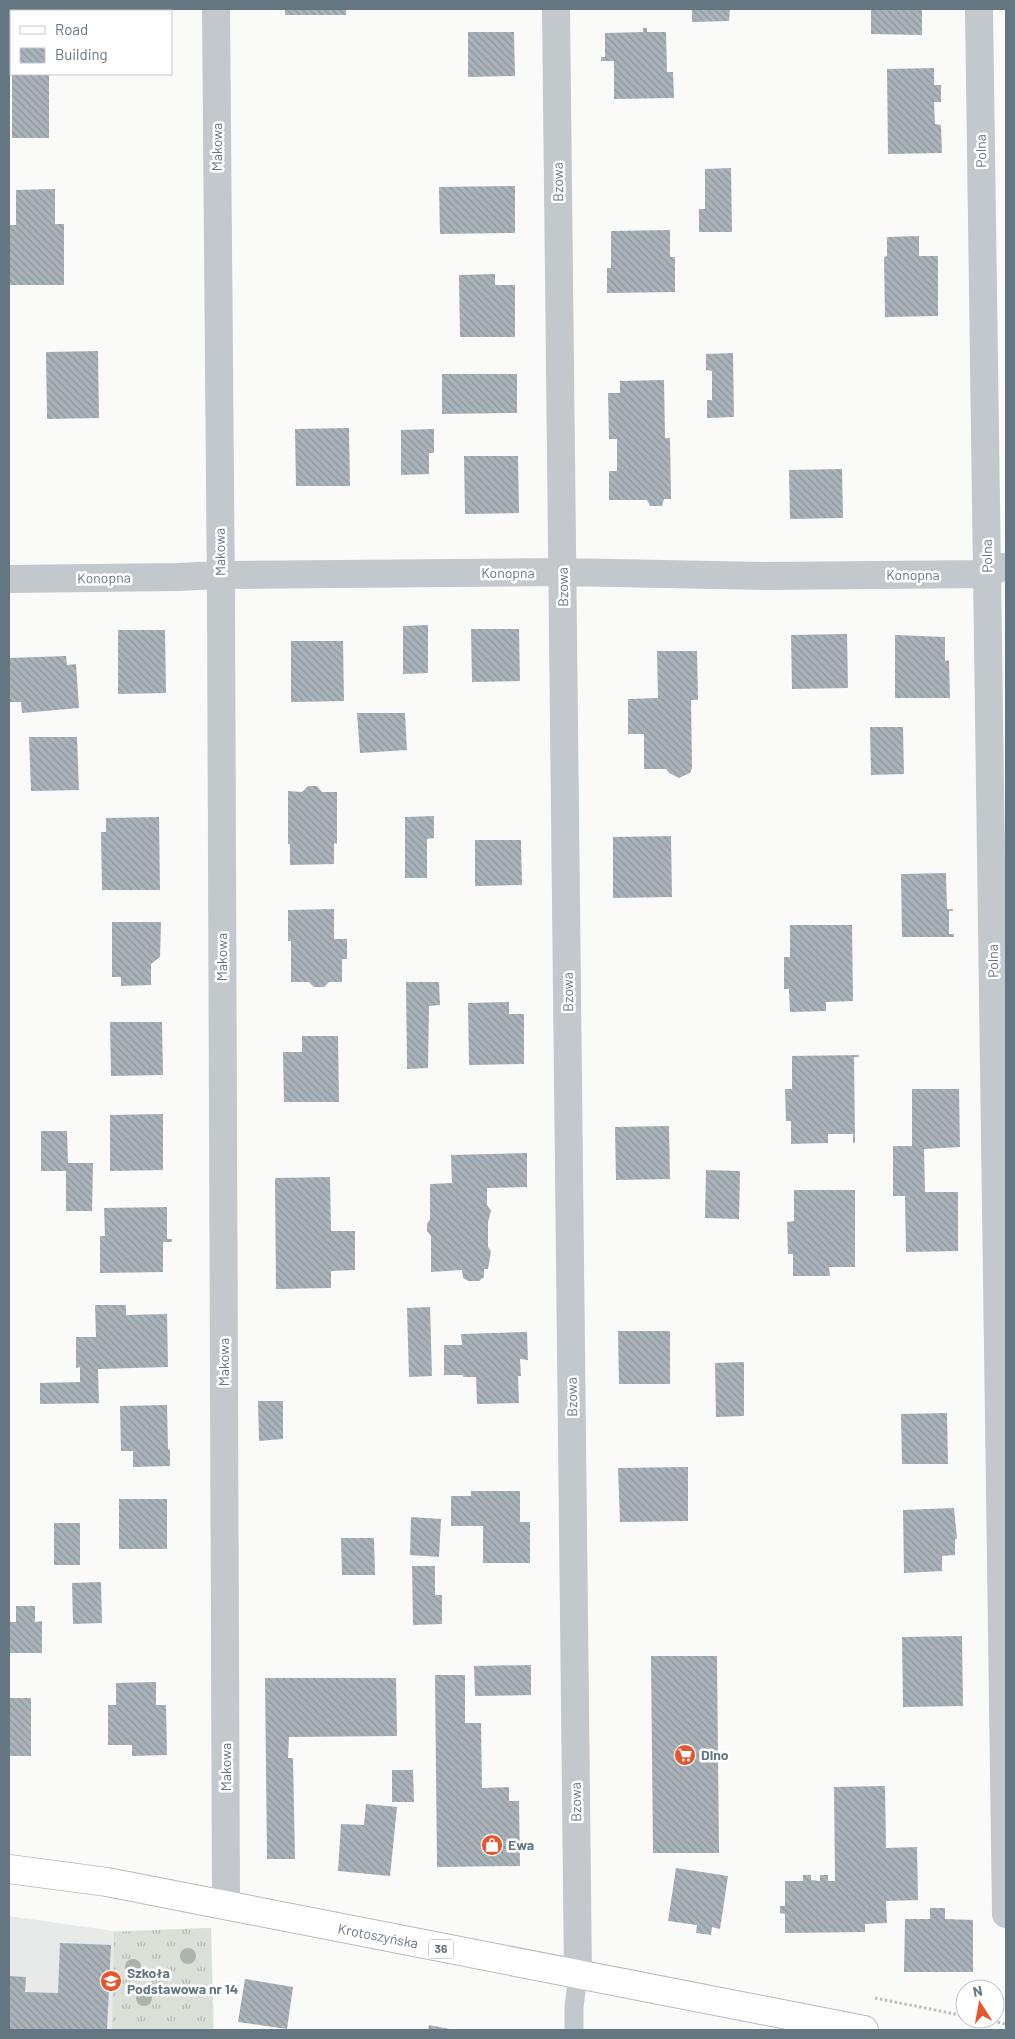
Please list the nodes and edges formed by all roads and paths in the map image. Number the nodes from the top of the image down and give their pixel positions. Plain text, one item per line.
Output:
1 (216, 9) edge
2 (556, 9) edge
3 (979, 9) edge
4 (997, 570) edge
5 (563, 572) junction
6 (220, 575) junction
7 (9, 579) edge
8 (9, 1869) edge
9 (226, 1906) junction
10 (1006, 1914) edge
11 (578, 1975) junction
12 (574, 2030) edge
13 (864, 2030) edge

1 - 6 street, Makowa
2 - 5 street, Bzowa
3 - 4 street, Polna
4 - 5 street, Konopna
4 - 10 street, Polna
5 - 6 street, Konopna
5 - 11 street, Bzowa
6 - 7 street, Konopna
6 - 9 street, Makowa
8 - 9 main road, Krotoszyńska / 36
9 - 11 main road, Krotoszyńska / 36
11 - 12 lane
11 - 13 main road, Krotoszyńska / 36

